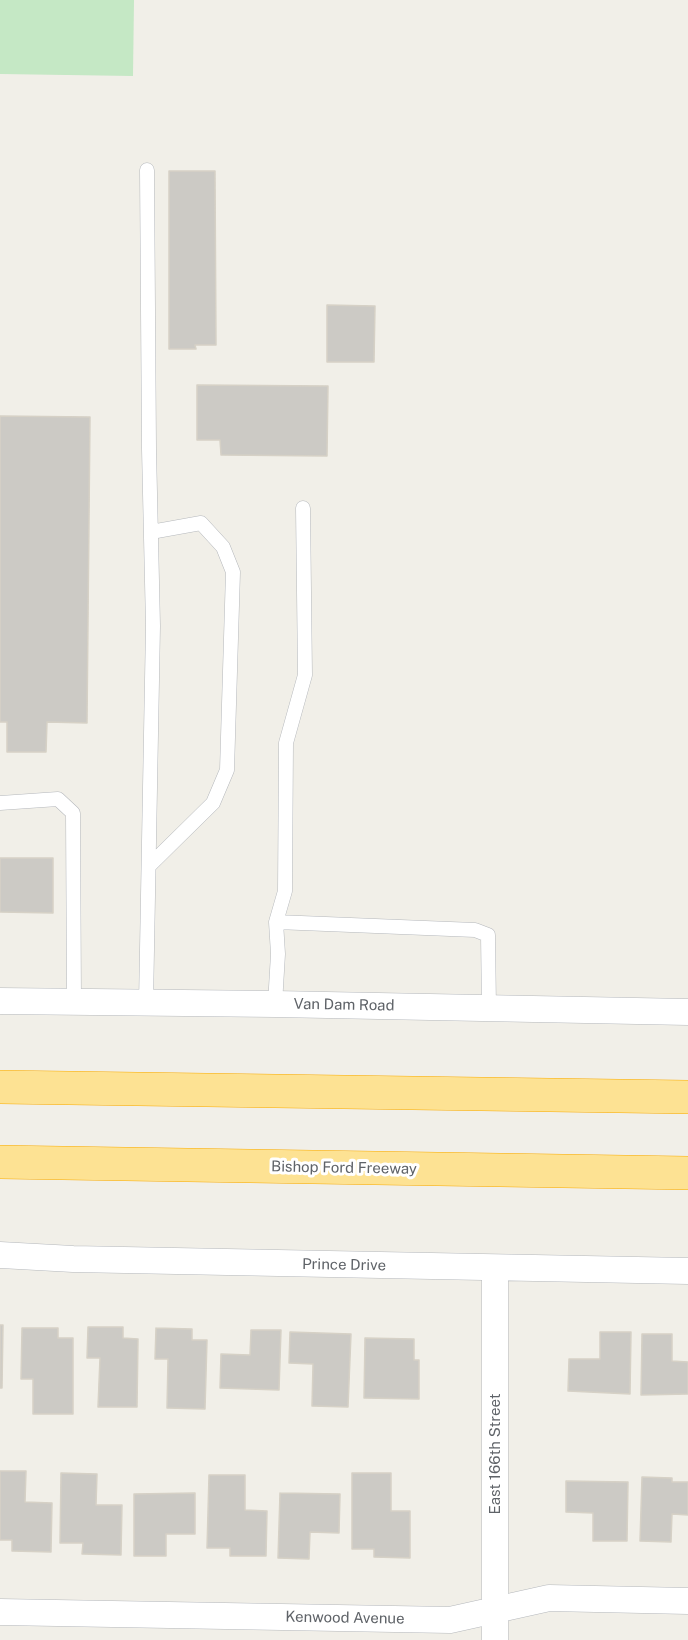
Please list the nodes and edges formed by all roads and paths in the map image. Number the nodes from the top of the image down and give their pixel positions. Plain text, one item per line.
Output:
1 (147, 170) dead end
2 (303, 508) dead end
3 (151, 532) junction
4 (0, 803) edge
5 (150, 866) junction
6 (276, 922) junction
7 (0, 1001) edge
8 (74, 1002) junction
9 (146, 1003) junction
10 (275, 1004) junction
11 (489, 1008) junction
12 (688, 1012) edge
13 (0, 1086) edge
14 (688, 1097) edge
15 (0, 1162) edge
16 (688, 1173) edge
17 (0, 1256) edge
18 (495, 1268) junction
19 (688, 1271) edge
20 (688, 1601) edge
21 (495, 1611) junction
22 (0, 1612) edge
23 (495, 1640) edge

1 - 3 lane
2 - 6 lane
3 - 5 lane
3 - 5 lane
4 - 8 lane
5 - 9 lane
6 - 10 lane
6 - 11 lane
7 - 8 street, Van Dam Road
8 - 9 street, Van Dam Road
9 - 10 street, Van Dam Road
10 - 11 street, Van Dam Road
11 - 12 street, Van Dam Road
13 - 14 highway
15 - 16 highway, Bishop Ford Freeway
17 - 18 street, Prince Drive
18 - 19 street, Prince Drive
18 - 21 street, East 166th Street
20 - 21 street, Kenwood Avenue
21 - 22 street, Kenwood Avenue
21 - 23 street, East 166th Street

